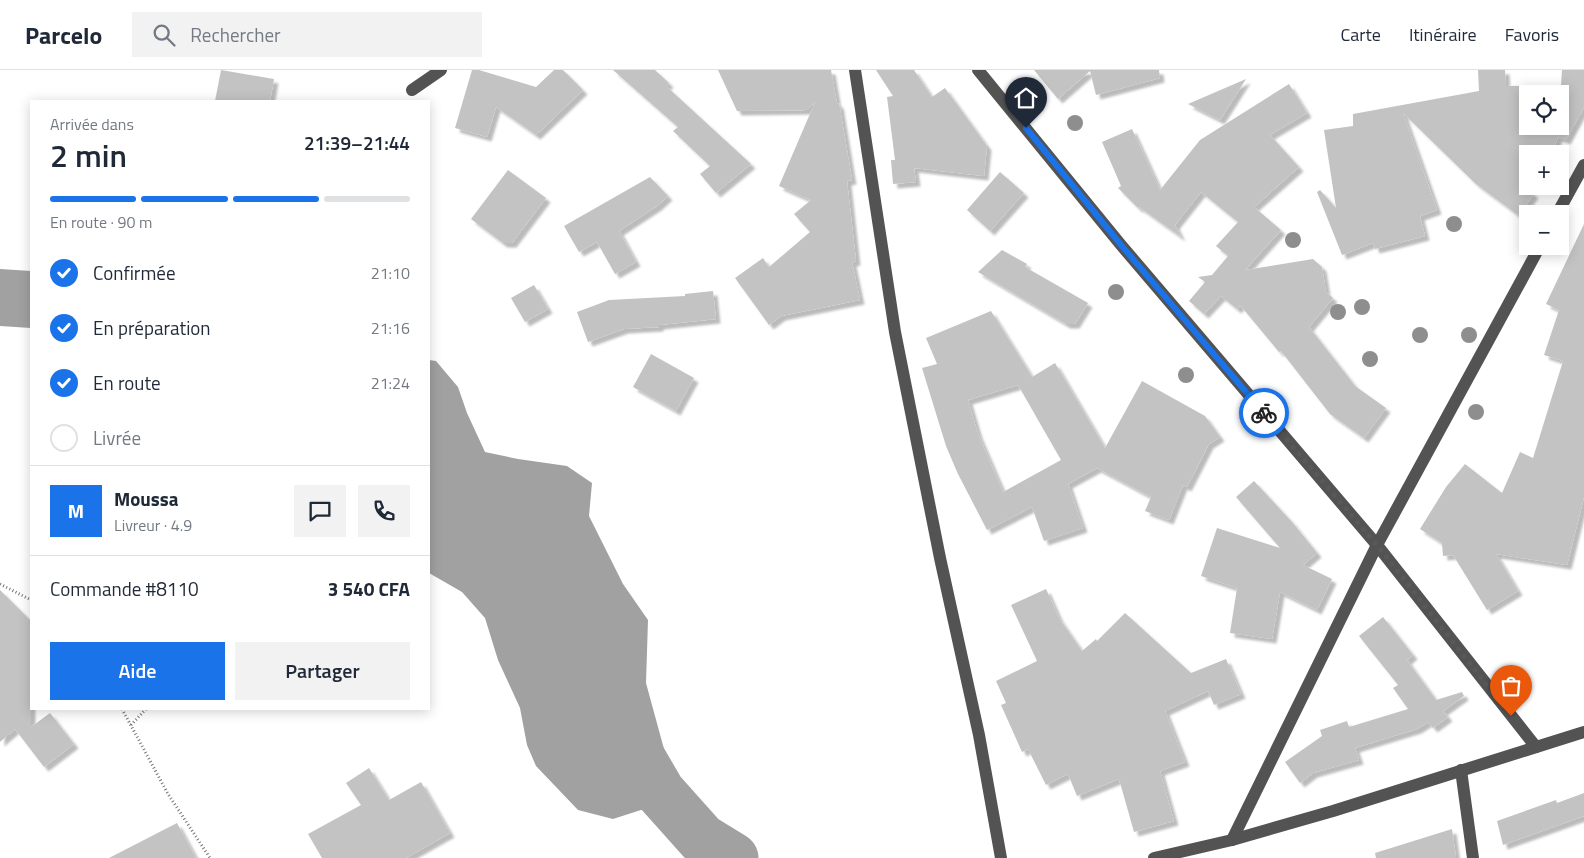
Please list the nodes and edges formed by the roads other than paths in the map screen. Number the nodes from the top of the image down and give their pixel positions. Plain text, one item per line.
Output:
1 (440, 70) edge
2 (855, 70) edge
3 (978, 70) edge
4 (412, 90) dead end
5 (1584, 165) edge
6 (1562, 205) edge
7 (1535, 255) edge
8 (1377, 545) junction
9 (1584, 732) edge
10 (1536, 747) junction
11 (1461, 770) junction
12 (1232, 840) junction
13 (1001, 858) edge
14 (1154, 858) edge
15 (1473, 858) edge

1 - 4 street
2 - 13 street
3 - 8 street
5 - 6 street
7 - 8 street
8 - 10 street
8 - 12 street
9 - 10 street
10 - 11 street
11 - 12 street
11 - 15 street
12 - 14 street

